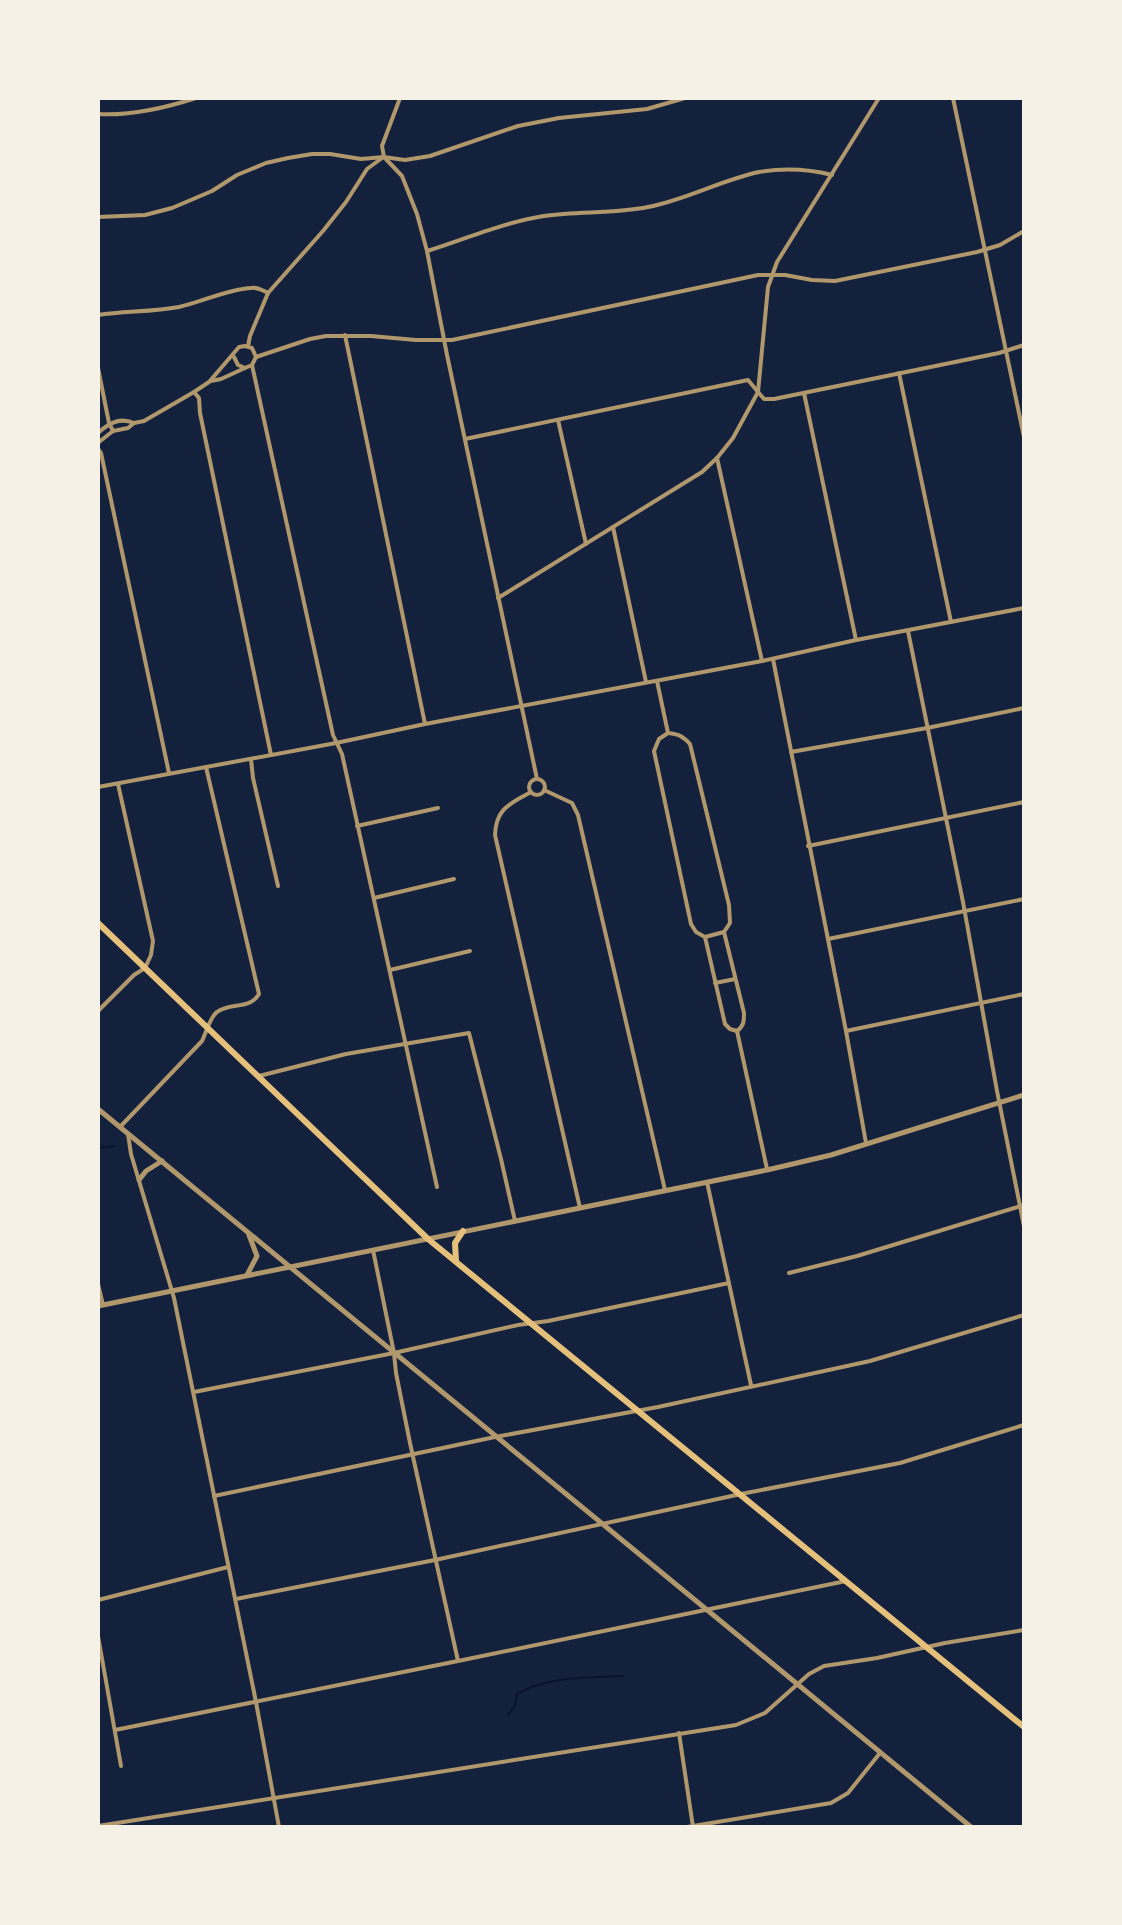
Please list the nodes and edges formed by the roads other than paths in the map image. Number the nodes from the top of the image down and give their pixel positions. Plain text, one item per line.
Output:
1 (196, 98) edge
2 (400, 98) edge
3 (685, 98) edge
4 (879, 98) edge
5 (953, 98) edge
6 (98, 114) edge
7 (384, 157) junction
8 (832, 175) junction
9 (98, 217) edge
10 (1024, 231) edge
11 (985, 250) junction
12 (427, 251) junction
13 (772, 275) junction
14 (268, 293) junction
15 (98, 315) edge
16 (345, 335) junction
17 (444, 340) junction
18 (1024, 345) edge
19 (248, 346) junction
20 (1006, 351) junction
21 (234, 355) junction
22 (256, 357) junction
23 (252, 365) junction
24 (98, 368) edge
25 (245, 368) junction
26 (899, 373) junction
27 (209, 382) junction
28 (194, 392) junction
29 (758, 392) junction
30 (804, 393) junction
31 (558, 420) junction
32 (109, 423) junction
33 (134, 423) junction
34 (113, 431) junction
35 (98, 433) edge
36 (1024, 434) edge
37 (465, 439) junction
38 (98, 444) edge
39 (717, 458) junction
40 (613, 527) junction
41 (586, 544) junction
42 (498, 598) junction
43 (1024, 608) edge
44 (951, 623) junction
45 (908, 631) junction
46 (856, 640) junction
47 (773, 659) junction
48 (762, 661) junction
49 (657, 681) junction
50 (646, 682) junction
51 (521, 705) junction
52 (1024, 708) edge
53 (425, 724) junction
54 (927, 728) junction
55 (668, 733) junction
56 (336, 743) junction
57 (791, 752) junction
58 (271, 755) junction
59 (251, 759) junction
60 (206, 767) junction
61 (169, 773) junction
62 (537, 779) junction
63 (118, 784) junction
64 (98, 787) edge
65 (544, 790) junction
66 (531, 792) junction
67 (1024, 802) edge
68 (438, 808) dead end
69 (946, 817) junction
70 (357, 826) junction
71 (808, 846) junction
72 (454, 879) dead end
73 (278, 886) dead end
74 (374, 898) junction
75 (1024, 899) edge
76 (965, 911) junction
77 (98, 923) edge
78 (724, 932) junction
79 (705, 937) junction
80 (828, 939) junction
81 (470, 951) dead end
82 (145, 968) junction
83 (390, 970) junction
84 (735, 979) junction
85 (715, 983) junction
86 (1024, 994) edge
87 (981, 1003) junction
88 (98, 1011) edge
89 (209, 1028) junction
90 (737, 1031) junction
91 (846, 1031) junction
92 (405, 1043) junction
93 (259, 1076) junction
94 (1024, 1095) edge
95 (1000, 1103) junction
96 (98, 1109) edge
97 (120, 1127) junction
98 (128, 1133) junction
99 (866, 1144) junction
100 (162, 1161) junction
101 (767, 1170) junction
102 (139, 1180) junction
103 (707, 1182) junction
104 (437, 1187) dead end
105 (665, 1190) junction
106 (1022, 1205) edge
107 (580, 1208) junction
108 (515, 1221) junction
109 (1024, 1226) edge
110 (247, 1231) junction
111 (463, 1231) junction
112 (428, 1239) junction
113 (373, 1250) junction
114 (456, 1261) junction
115 (290, 1267) junction
116 (789, 1273) dead end
117 (247, 1275) junction
118 (729, 1283) junction
119 (98, 1284) edge
120 (173, 1291) junction
121 (101, 1305) edge
122 (1024, 1315) edge
123 (531, 1322) junction
124 (394, 1353) junction
125 (751, 1385) junction
126 (194, 1392) junction
127 (638, 1411) junction
128 (1024, 1425) edge
129 (495, 1437) junction
130 (413, 1455) junction
131 (741, 1494) junction
132 (214, 1496) junction
133 (601, 1524) junction
134 (435, 1560) junction
135 (228, 1567) junction
136 (847, 1581) junction
137 (236, 1599) junction
138 (98, 1600) edge
139 (706, 1610) junction
140 (1024, 1630) edge
141 (98, 1636) edge
142 (927, 1647) junction
143 (458, 1661) junction
144 (797, 1685) junction
145 (256, 1702) junction
146 (1024, 1727) edge
147 (115, 1730) junction
148 (679, 1733) junction
149 (880, 1752) junction
150 (121, 1766) dead end
151 (274, 1798) junction
152 (98, 1826) edge
153 (693, 1826) edge
154 (279, 1827) edge
155 (687, 1827) edge
156 (971, 1827) edge

1 - 6 street
2 - 7 street
3 - 7 street
4 - 8 street
5 - 11 street
7 - 9 street
7 - 12 street
7 - 14 street
8 - 12 street
8 - 13 street
10 - 11 street
11 - 13 street
11 - 20 street
12 - 17 street
13 - 17 street
13 - 29 street
14 - 15 street
14 - 19 street
16 - 17 street
16 - 22 street
16 - 53 street
17 - 37 street
18 - 20 street
19 - 21 street
19 - 22 street
20 - 26 street
20 - 36 street
21 - 25 street
21 - 27 street
22 - 23 street
23 - 25 street
23 - 56 street
24 - 32 street
25 - 27 street
26 - 30 street
26 - 44 street
27 - 28 street
28 - 33 street
28 - 58 street
29 - 30 street
29 - 31 street
29 - 39 street
30 - 46 street
31 - 37 street
31 - 41 street
32 - 33 street
32 - 34 street
32 - 35 street
33 - 34 street
34 - 38 street
37 - 42 street
38 - 61 street
39 - 40 street
39 - 48 street
40 - 41 street
40 - 50 street
41 - 42 street
42 - 51 street
43 - 44 street
44 - 45 street
45 - 46 street
45 - 54 street
46 - 47 street
47 - 48 street
47 - 57 street
48 - 49 street
49 - 50 street
49 - 55 street
50 - 51 street
51 - 53 street
51 - 62 street
52 - 54 street
53 - 56 street
54 - 57 street
54 - 69 street
55 - 78 street
55 - 79 street
56 - 58 street
56 - 70 street
57 - 71 street
58 - 59 street
59 - 60 street
59 - 73 street
60 - 61 street
60 - 89 street
61 - 63 street
62 - 65 street
62 - 66 street
63 - 64 street
63 - 82 street
65 - 66 street
65 - 105 street
66 - 107 street
67 - 69 street
68 - 70 street
69 - 71 street
69 - 76 street
70 - 74 street
71 - 80 street
72 - 74 street
74 - 83 street
75 - 76 street
76 - 80 street
76 - 87 street
77 - 82 main road
78 - 79 street
78 - 84 street
79 - 85 street
80 - 91 street
81 - 83 street
82 - 88 street
82 - 89 main road
83 - 92 street
84 - 85 street
84 - 90 street
85 - 90 street
86 - 87 street
87 - 91 street
87 - 95 street
89 - 93 main road
89 - 97 street
90 - 101 street
91 - 99 street
92 - 93 street
92 - 104 street
92 - 108 street
93 - 112 main road
94 - 95 street
95 - 99 street
95 - 106 street
96 - 97 street
97 - 98 street
98 - 100 street
98 - 102 street
99 - 101 street
100 - 102 street
100 - 110 street
101 - 103 street
102 - 120 street
103 - 105 street
103 - 118 street
105 - 107 street
106 - 109 street
106 - 116 street
107 - 108 street
108 - 111 street
110 - 115 street
110 - 117 street
111 - 112 street
111 - 114 main road
112 - 113 street
112 - 114 main road
113 - 115 street
113 - 124 street
114 - 123 main road
115 - 117 street
115 - 124 street
117 - 120 street
118 - 123 street
118 - 125 street
119 - 121 street
120 - 121 street
120 - 126 street
122 - 125 street
123 - 124 street
123 - 127 main road
124 - 126 street
124 - 129 street
124 - 130 street
125 - 127 street
126 - 132 street
127 - 129 street
127 - 131 main road
128 - 131 street
129 - 130 street
129 - 133 street
130 - 132 street
130 - 134 street
131 - 133 street
131 - 136 main road
132 - 135 street
133 - 134 street
133 - 139 street
134 - 137 street
134 - 143 street
135 - 137 street
135 - 138 street
136 - 139 street
136 - 142 main road
137 - 145 street
139 - 143 street
139 - 144 street
140 - 142 street
141 - 147 street
142 - 144 street
142 - 146 main road
143 - 145 street
144 - 148 street
144 - 149 street
145 - 147 street
145 - 151 street
147 - 150 street
148 - 151 street
148 - 153 street
149 - 153 street
149 - 156 street
151 - 152 street
151 - 154 street
153 - 155 street

